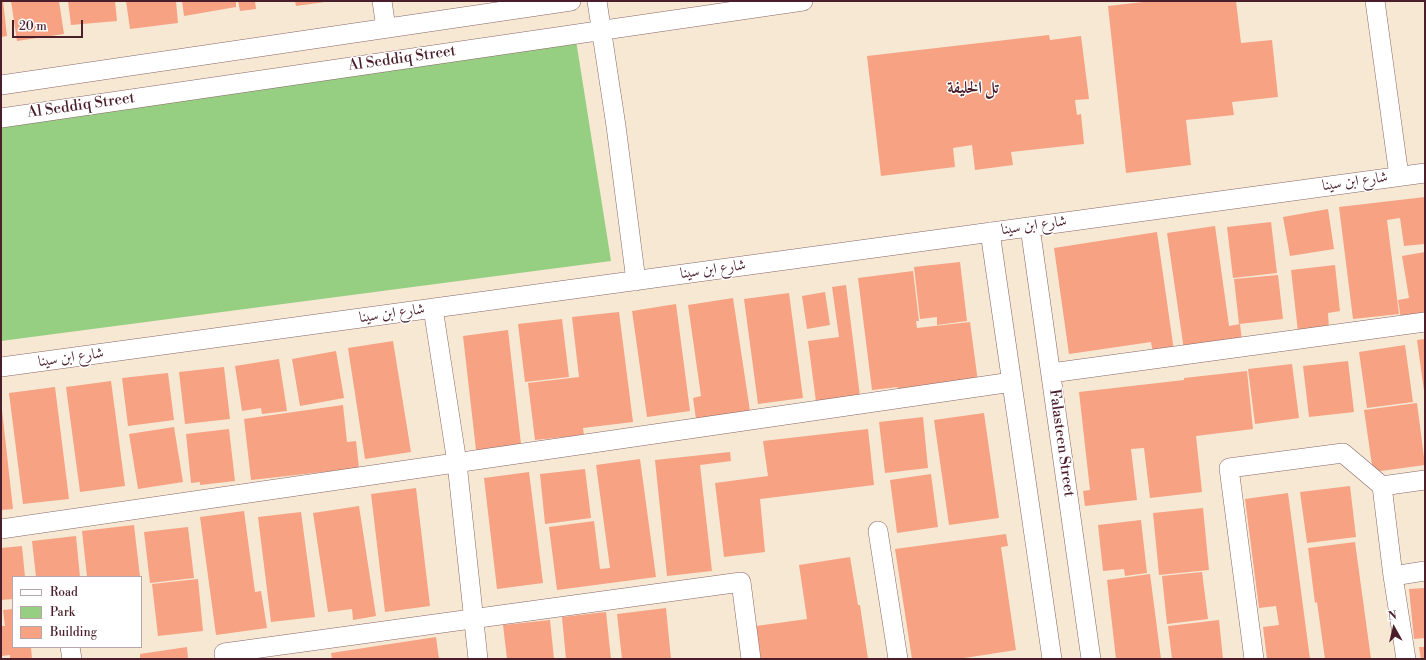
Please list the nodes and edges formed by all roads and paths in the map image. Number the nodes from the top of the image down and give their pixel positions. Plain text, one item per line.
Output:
1 (382, 1) edge
2 (571, 1) edge
3 (597, 1) edge
4 (803, 1) edge
5 (1375, 1) edge
6 (386, 28) junction
7 (602, 30) junction
8 (1, 85) edge
9 (1, 118) edge
10 (1425, 172) edge
11 (1399, 176) junction
12 (1030, 227) junction
13 (990, 232) junction
14 (636, 281) junction
15 (433, 308) junction
16 (1425, 322) edge
17 (1, 368) edge
18 (1051, 373) junction
19 (1012, 382) junction
20 (457, 463) junction
21 (1425, 480) edge
22 (1382, 486) junction
23 (1, 529) edge
24 (878, 531) dead end
25 (1425, 571) edge
26 (1393, 576) junction
27 (474, 618) junction
28 (70, 648) edge
29 (72, 659) edge
30 (225, 659) edge
31 (478, 659) edge
32 (751, 659) edge
33 (898, 659) edge
34 (1052, 659) edge
35 (1091, 659) edge
36 (1254, 659) edge
37 (1406, 659) edge

1 - 6 street
2 - 6 street
3 - 7 street
4 - 7 street, Al Seddiq Street
5 - 11 street
6 - 8 street
7 - 9 street, Al Seddiq Street
7 - 14 street
10 - 11 street, شارع ابن سينا
11 - 12 street, شارع ابن سينا
12 - 13 street, شارع ابن سينا
12 - 18 street, Falasteen Street
13 - 14 street, شارع ابن سينا
13 - 19 street
14 - 15 street, شارع ابن سينا
15 - 17 street, شارع ابن سينا
15 - 20 street
16 - 18 street
18 - 35 street, Falasteen Street
19 - 20 street
19 - 34 street
20 - 23 street
20 - 27 street
21 - 22 street
22 - 26 street
22 - 36 street
24 - 33 street
25 - 26 street
26 - 37 street
27 - 30 street
27 - 31 street
27 - 32 street
28 - 29 street

